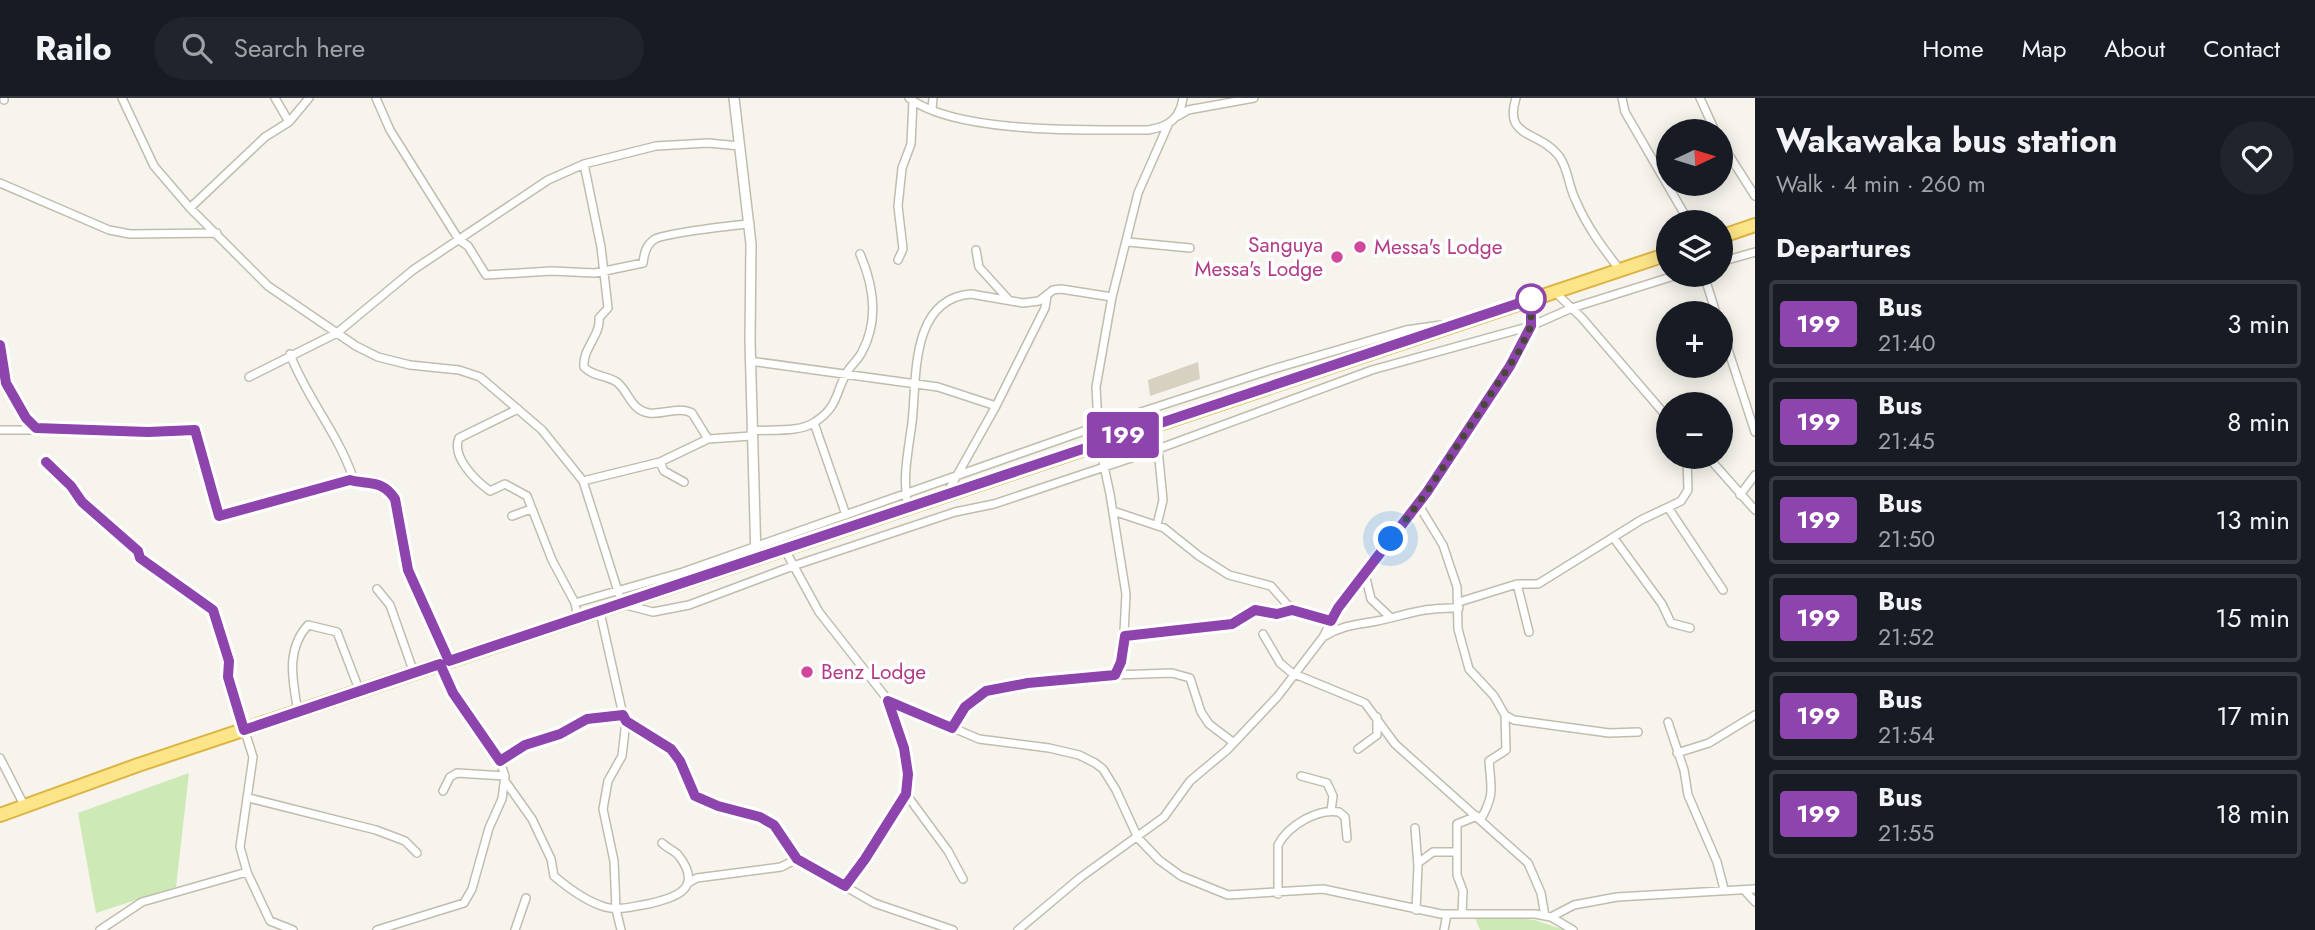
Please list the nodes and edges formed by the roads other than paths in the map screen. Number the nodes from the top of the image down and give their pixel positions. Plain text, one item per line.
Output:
1 (122, 98) edge
2 (275, 98) edge
3 (309, 98) edge
4 (376, 98) edge
5 (734, 98) edge
6 (933, 98) edge
7 (1184, 98) edge
8 (1254, 98) edge
9 (1516, 98) edge
10 (1622, 98) edge
11 (1700, 98) edge
12 (911, 100) edge
13 (932, 109) junction
14 (1178, 116) junction
15 (1710, 119) edge
16 (289, 122) junction
17 (1168, 125) junction
18 (740, 146) junction
19 (1733, 161) edge
20 (584, 164) junction
21 (0, 183) edge
22 (1755, 196) edge
23 (190, 208) junction
24 (1682, 210) edge
25 (750, 224) junction
26 (1755, 225) edge
27 (218, 233) junction
28 (1733, 233) edge
29 (459, 240) junction
30 (1128, 242) junction
31 (1190, 248) dead end
32 (976, 250) dead end
33 (1755, 252) edge
34 (860, 254) dead end
35 (1656, 258) edge
36 (1733, 258) edge
37 (898, 260) dead end
38 (1620, 270) junction
39 (604, 272) junction
40 (1656, 281) edge
41 (1554, 292) junction
42 (1047, 296) junction
43 (1112, 297) junction
44 (1009, 299) junction
45 (1531, 299) junction
46 (1572, 307) junction
47 (1456, 325) junction
48 (1531, 326) junction
49 (337, 333) junction
50 (0, 345) edge
51 (290, 354) junction
52 (750, 361) junction
53 (1733, 365) edge
54 (847, 372) junction
55 (249, 377) dead end
56 (913, 382) junction
57 (1656, 404) edge
58 (996, 406) junction
59 (519, 409) junction
60 (814, 423) junction
61 (1098, 426) junction
62 (36, 428) junction
63 (0, 430) edge
64 (1755, 432) edge
65 (751, 433) junction
66 (708, 439) junction
67 (1099, 443) junction
68 (1158, 449) junction
69 (46, 462) dead end
70 (660, 462) junction
71 (1104, 465) junction
72 (1687, 469) edge
73 (1718, 469) edge
74 (1755, 475) edge
75 (954, 478) junction
76 (350, 480) junction
77 (583, 481) junction
78 (684, 482) dead end
79 (946, 495) junction
80 (1740, 495) junction
81 (907, 502) junction
82 (1418, 504) junction
83 (531, 509) junction
84 (1669, 509) junction
85 (1755, 510) edge
86 (1113, 511) junction
87 (846, 515) junction
88 (512, 516) dead end
89 (1157, 525) junction
90 (1613, 537) junction
91 (755, 544) junction
92 (785, 550) junction
93 (756, 559) junction
94 (793, 566) junction
95 (1365, 574) junction
96 (1517, 584) junction
97 (377, 589) dead end
98 (617, 590) junction
99 (1723, 590) dead end
100 (575, 603) junction
101 (622, 604) junction
102 (1459, 605) junction
103 (1292, 610) junction
104 (600, 612) junction
105 (1389, 616) junction
106 (578, 619) junction
107 (1331, 621) junction
108 (1689, 628) dead end
109 (1528, 632) dead end
110 (1263, 634) dead end
111 (1125, 636) junction
112 (1322, 637) junction
113 (445, 663) junction
114 (414, 673) junction
115 (1292, 673) junction
116 (1115, 675) junction
117 (360, 692) junction
118 (888, 701) junction
119 (298, 712) junction
120 (1505, 715) junction
121 (1755, 716) edge
122 (1377, 717) junction
123 (625, 718) junction
124 (1668, 722) dead end
125 (952, 728) junction
126 (244, 730) junction
127 (1638, 732) dead end
128 (1234, 743) junction
129 (1358, 749) dead end
130 (1677, 754) junction
131 (0, 758) edge
132 (500, 761) junction
133 (1301, 776) dead end
134 (505, 778) junction
135 (443, 791) dead end
136 (906, 794) junction
137 (248, 798) junction
138 (24, 805) junction
139 (1331, 811) junction
140 (0, 815) edge
141 (1479, 817) junction
142 (1415, 828) dead end
143 (1138, 838) junction
144 (1347, 838) dead end
145 (662, 843) dead end
146 (1457, 852) junction
147 (417, 853) dead end
148 (797, 859) junction
149 (1418, 863) junction
150 (247, 872) junction
151 (963, 878) dead end
152 (688, 883) junction
153 (845, 886) junction
154 (1724, 889) junction
155 (1755, 890) edge
156 (1746, 892) junction
157 (1278, 894) junction
158 (526, 898) dead end
159 (1755, 902) edge
160 (616, 909) junction
161 (1416, 909) junction
162 (1447, 914) junction
163 (1462, 914) junction
164 (1548, 917) junction
165 (414, 920) junction
166 (270, 921) junction
167 (100, 930) edge
168 (265, 930) edge
169 (293, 930) edge
170 (377, 930) edge
171 (414, 930) edge
172 (515, 930) edge
173 (621, 930) edge
174 (953, 930) edge
175 (1018, 930) edge
176 (1444, 930) edge
177 (1573, 930) edge

1 - 23 street
2 - 16 street
3 - 16 street
4 - 29 street
5 - 18 street
6 - 13 street
7 - 14 street
8 - 14 street
9 - 38 street
10 - 24 street
11 - 15 street
12 - 13 street
12 - 37 street
13 - 17 street
14 - 17 street
16 - 23 street
17 - 30 street
18 - 20 street
18 - 25 street
19 - 22 street
20 - 29 street
20 - 39 street
21 - 27 street
23 - 27 street
25 - 39 street
25 - 52 street
26 - 28 highway
27 - 49 street
29 - 39 street
29 - 49 street
30 - 31 street
30 - 43 street
32 - 44 street
33 - 36 street
34 - 54 street
35 - 38 highway
38 - 41 highway
39 - 66 street
40 - 46 street
41 - 45 highway
41 - 46 street
42 - 43 street
42 - 44 street
42 - 58 street
43 - 61 street
44 - 56 street
45 - 47 highway
45 - 48 street
46 - 48 street
46 - 57 street
47 - 61 street
47 - 67 highway
48 - 68 street
48 - 82 street
49 - 51 street
49 - 59 street
50 - 62 street
51 - 55 street
51 - 76 street
52 - 54 street
52 - 65 street
53 - 64 street
54 - 56 street
54 - 60 street
56 - 58 street
56 - 81 street
58 - 75 street
59 - 77 street
59 - 83 street
60 - 65 street
60 - 87 street
61 - 67 street
61 - 75 street
62 - 63 street
62 - 76 street
65 - 66 street
65 - 91 street
66 - 70 street
67 - 71 street
67 - 79 highway
68 - 71 street
68 - 89 street
69 - 126 street
70 - 77 street
70 - 78 street
71 - 86 street
71 - 94 street
72 - 84 street
73 - 80 street
74 - 80 street
75 - 79 street
75 - 81 street
76 - 113 street
77 - 98 street
79 - 81 highway
80 - 85 street
81 - 87 street
81 - 92 highway
82 - 95 street
82 - 102 street
83 - 88 street
83 - 100 street
84 - 90 street
84 - 99 street
86 - 89 street
86 - 111 street
87 - 91 street
89 - 103 street
90 - 96 street
90 - 108 street
91 - 93 street
91 - 98 street
92 - 93 highway
92 - 94 street
93 - 101 highway
94 - 101 street
94 - 118 street
95 - 105 street
95 - 107 street
96 - 102 street
96 - 109 street
97 - 114 street
98 - 100 street
98 - 101 street
100 - 106 street
101 - 104 highway
102 - 105 street
102 - 120 street
103 - 107 street
103 - 111 street
104 - 106 highway
104 - 123 street
105 - 112 street
106 - 113 highway
107 - 112 street
110 - 115 street
111 - 116 street
112 - 115 street
113 - 114 highway
113 - 132 street
114 - 117 highway
115 - 122 street
115 - 128 street
116 - 125 street
116 - 128 street
117 - 119 highway
117 - 119 street
118 - 125 street
118 - 136 street
119 - 126 highway
120 - 127 street
120 - 141 street
121 - 130 street
122 - 129 street
122 - 141 street
123 - 132 street
123 - 148 street
123 - 160 street
124 - 130 street
125 - 143 street
126 - 137 street
126 - 138 highway
128 - 143 street
130 - 154 street
131 - 138 street
132 - 134 street
133 - 139 street
134 - 135 street
134 - 160 street
134 - 165 street
136 - 151 street
136 - 153 street
137 - 147 street
137 - 150 street
138 - 140 highway
139 - 144 street
139 - 157 street
141 - 146 street
141 - 164 street
142 - 149 street
143 - 157 street
143 - 175 street
145 - 152 street
146 - 149 street
146 - 163 street
148 - 152 street
148 - 153 street
149 - 161 street
150 - 166 street
150 - 167 street
152 - 160 street
153 - 174 street
154 - 156 street
154 - 164 street
155 - 156 street
156 - 159 street
157 - 161 street
158 - 172 street
160 - 173 street
161 - 162 street
162 - 163 street
162 - 176 street
163 - 164 street
164 - 177 street
165 - 170 street
165 - 171 street
166 - 168 street
166 - 169 street

